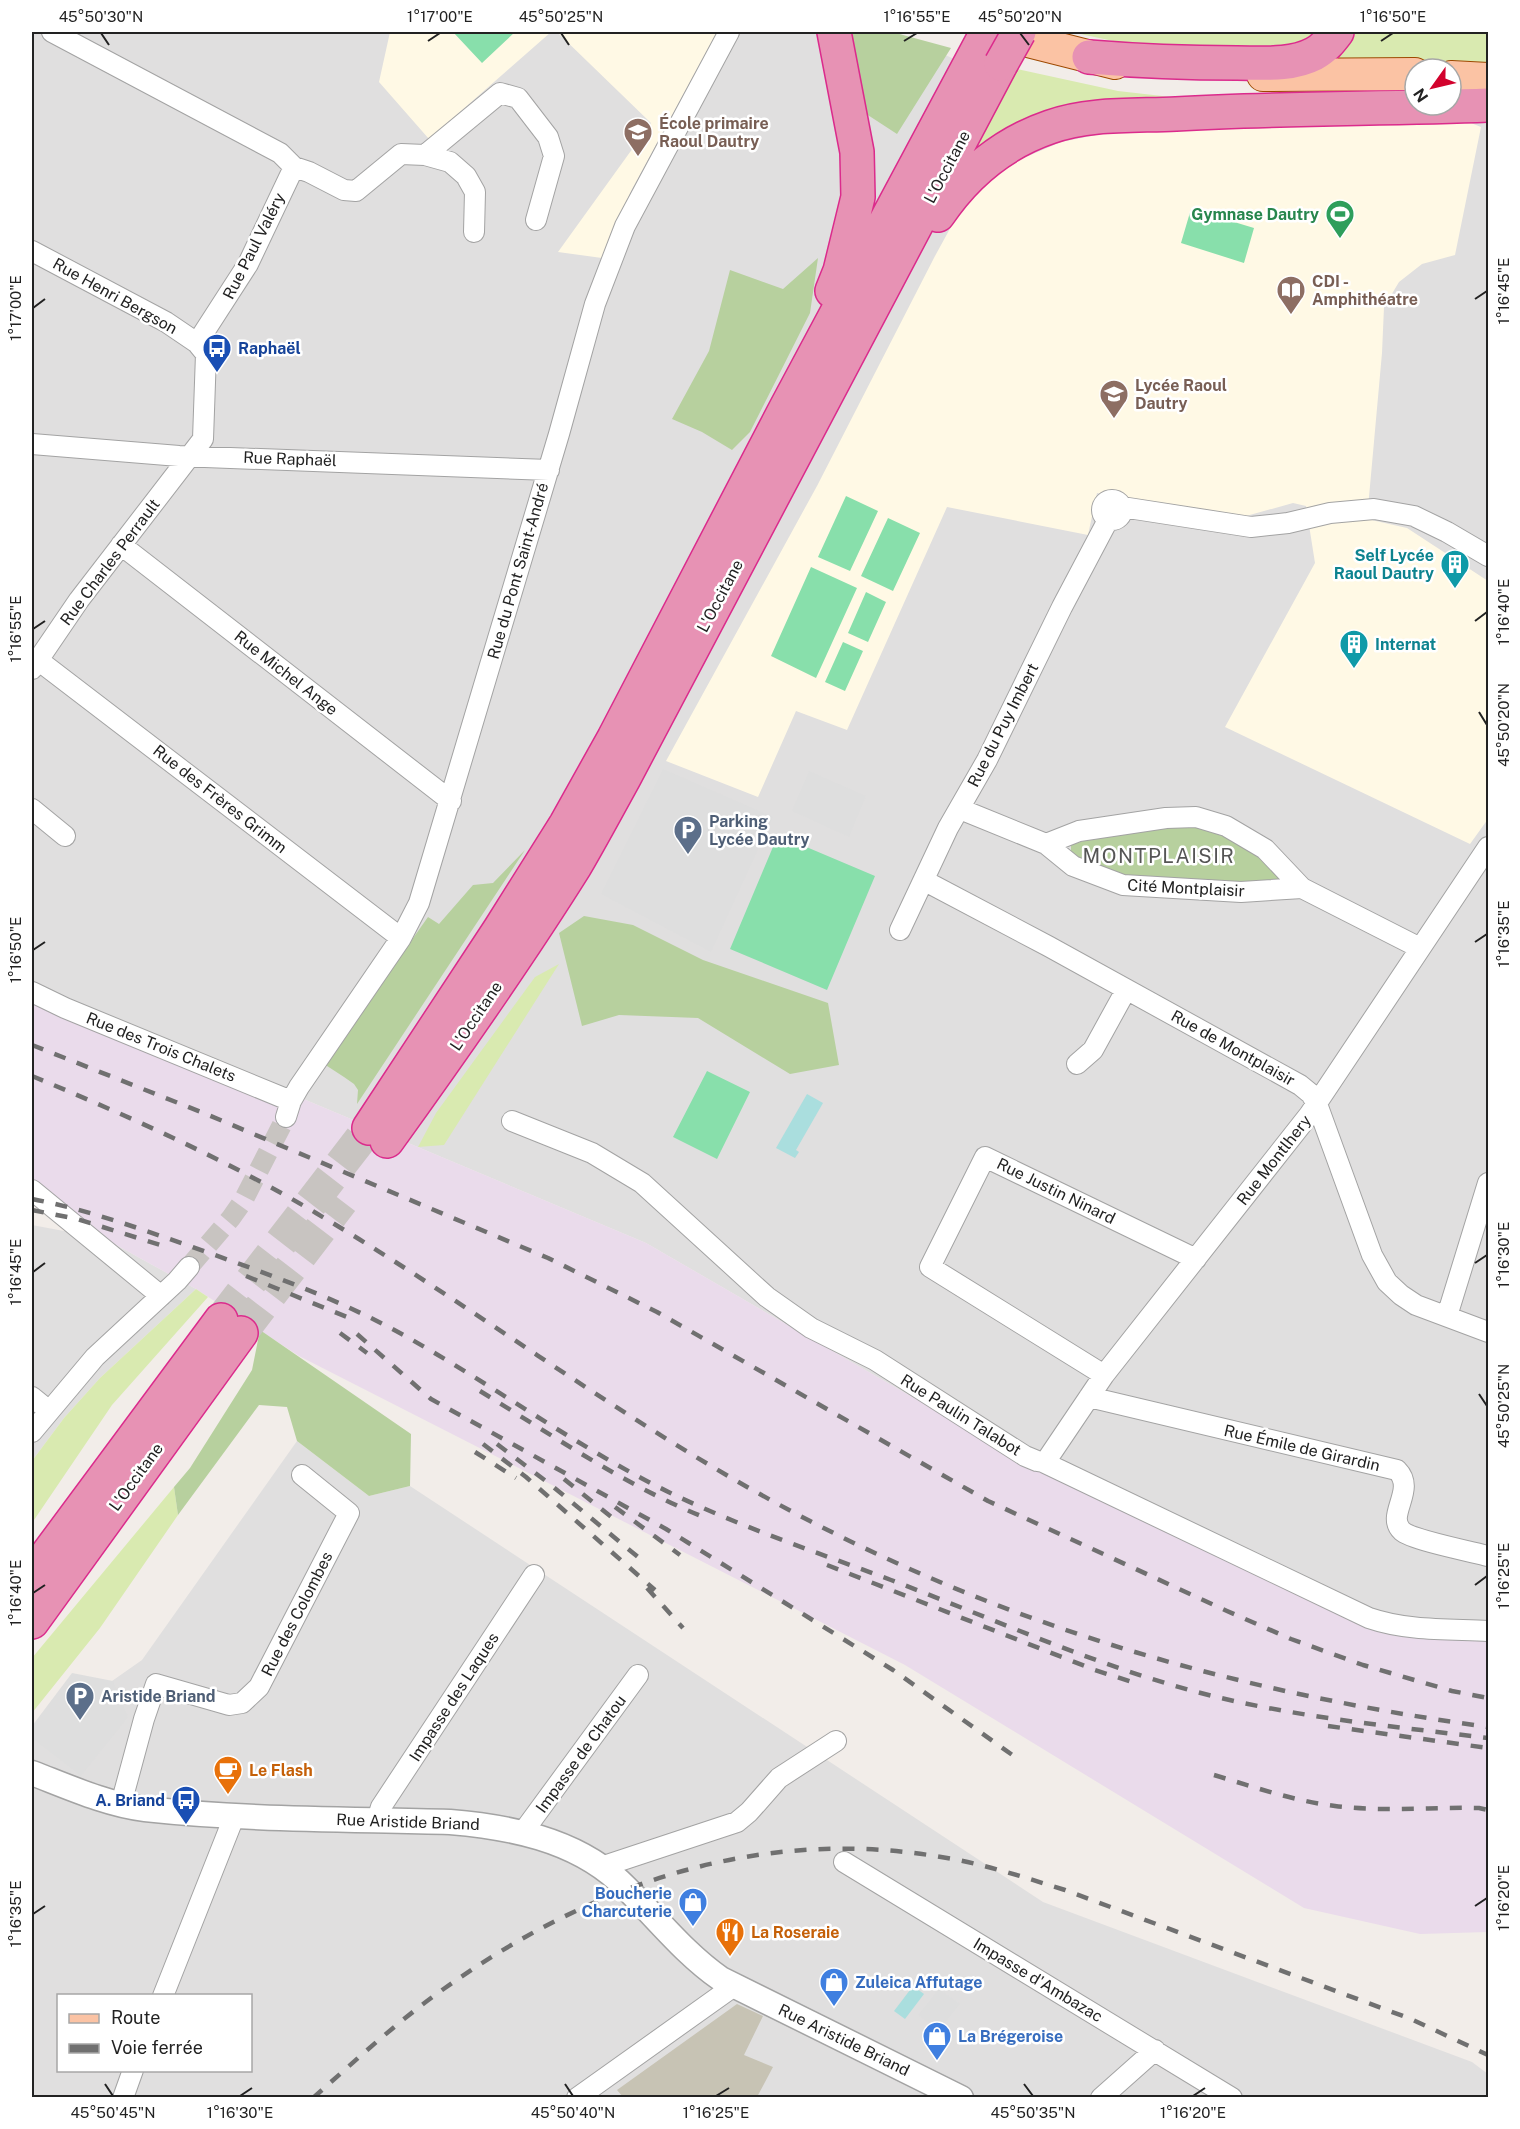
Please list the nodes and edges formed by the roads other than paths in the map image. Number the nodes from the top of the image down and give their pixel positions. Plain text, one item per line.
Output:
1 (52, 32) edge
2 (729, 32) edge
3 (834, 32) edge
4 (1000, 32) edge
5 (1019, 32) edge
6 (1338, 32) edge
7 (988, 50) edge
8 (1089, 57) junction
9 (1403, 74) edge
10 (1463, 78) edge
11 (1488, 79) edge
12 (1488, 105) edge
13 (425, 154) junction
14 (294, 167) junction
15 (536, 220) dead end
16 (474, 232) dead end
17 (32, 251) edge
18 (856, 339) junction
19 (197, 343) junction
20 (786, 408) junction
21 (32, 444) edge
22 (189, 455) junction
23 (549, 470) junction
24 (121, 545) junction
25 (1488, 556) edge
26 (35, 665) edge
27 (451, 801) junction
28 (32, 809) edge
29 (960, 809) junction
30 (65, 836) dead end
31 (1046, 844) junction
32 (1488, 847) edge
33 (925, 881) junction
34 (1302, 888) junction
35 (900, 930) dead end
36 (401, 938) junction
37 (1420, 948) junction
38 (1126, 990) junction
39 (32, 992) edge
40 (1077, 1064) dead end
41 (1317, 1104) junction
42 (289, 1109) joint
43 (512, 1121) dead end
44 (1488, 1183) edge
45 (32, 1190) edge
46 (1196, 1259) junction
47 (189, 1267) tunnel mouth
48 (161, 1296) junction
49 (1447, 1316) junction
50 (1488, 1332) edge
51 (1104, 1375) junction
52 (32, 1396) edge
53 (1089, 1397) junction
54 (48, 1410) junction
55 (32, 1432) edge
56 (1043, 1461) junction
57 (302, 1475) dead end
58 (1488, 1556) edge
59 (32, 1575) edge
60 (534, 1575) dead end
61 (32, 1622) edge
62 (1488, 1630) edge
63 (638, 1675) dead end
64 (836, 1741) dead end
65 (32, 1773) edge
66 (121, 1804) junction
67 (234, 1817) junction
68 (377, 1820) junction
69 (523, 1832) junction
70 (844, 1862) dead end
71 (601, 1867) junction
72 (734, 1986) junction
73 (163, 1994) edge
74 (1155, 2050) junction
75 (132, 2072) edge
76 (123, 2097) edge
77 (577, 2097) edge
78 (961, 2097) edge
79 (1101, 2097) edge
80 (1232, 2097) edge

1 - 14 street
2 - 23 street, Rue du Pont Saint-André
3 - 20 highway
4 - 8 main road
5 - 7 highway, L'Occitane, bridge
6 - 8 highway
7 - 18 highway, L'Occitane
7 - 20 highway, L'Occitane
8 - 9 main road
10 - 11 main road
12 - 18 highway
13 - 14 street
13 - 15 street
13 - 16 street
14 - 19 street, Rue Paul Valéry
17 - 19 street, Rue Henri Bergson
18 - 20 highway, L'Occitane
19 - 22 street
21 - 22 street, Rue Raphaël
22 - 23 street, Rue Raphaël
22 - 24 street, Rue Charles Perrault
23 - 27 street, Rue du Pont Saint-André
24 - 26 street, Rue Charles Perrault
24 - 27 street, Rue Michel Ange
25 - 29 street, Rue du Puy Imbert
26 - 36 street, Rue des Frères Grimm
27 - 36 street, Rue du Pont Saint-André
28 - 30 street
29 - 31 street, Cité Montplaisir
29 - 33 street, Rue du Puy Imbert
31 - 34 street, Cité Montplaisir
31 - 34 street
32 - 37 street, Rue Montlhery
33 - 35 street, Rue du Puy Imbert
33 - 38 street, Rue de Montplaisir
34 - 37 street
36 - 42 street, Rue du Pont Saint-André
37 - 41 street, Rue Montlhery
38 - 40 street
38 - 41 street, Rue de Montplaisir
39 - 42 street, Rue des Trois Chalets
41 - 46 street, Rue Montlhery
41 - 49 street, Rue de Montplaisir
43 - 56 street, Rue Paulin Talabot
44 - 49 street
45 - 48 street
46 - 51 street, Rue Montlhery
46 - 51 street, Rue Justin Ninard
47 - 48 street
48 - 54 street
49 - 50 street, Rue de Montplaisir
51 - 53 street, Rue Montlhery
52 - 54 street
53 - 56 street, Rue Montlhery
53 - 58 street, Rue Émile de Girardin
54 - 55 street
56 - 62 street, Rue Paulin Talabot
57 - 66 street, Rue des Colombes
59 - 61 highway, L'Occitane
60 - 68 street, Impasse des Laques
63 - 69 street, Impasse de Chatou
64 - 71 street
65 - 66 street, Rue Aristide Briand
66 - 67 street, Rue Aristide Briand
67 - 68 street, Rue Aristide Briand
67 - 73 street
68 - 69 street, Rue Aristide Briand
69 - 71 street, Rue Aristide Briand
70 - 74 street, Impasse d'Ambazac
71 - 72 street, Rue Aristide Briand
72 - 77 street
72 - 78 street, Rue Aristide Briand
74 - 79 street
74 - 80 street, Impasse d'Ambazac
75 - 76 street

